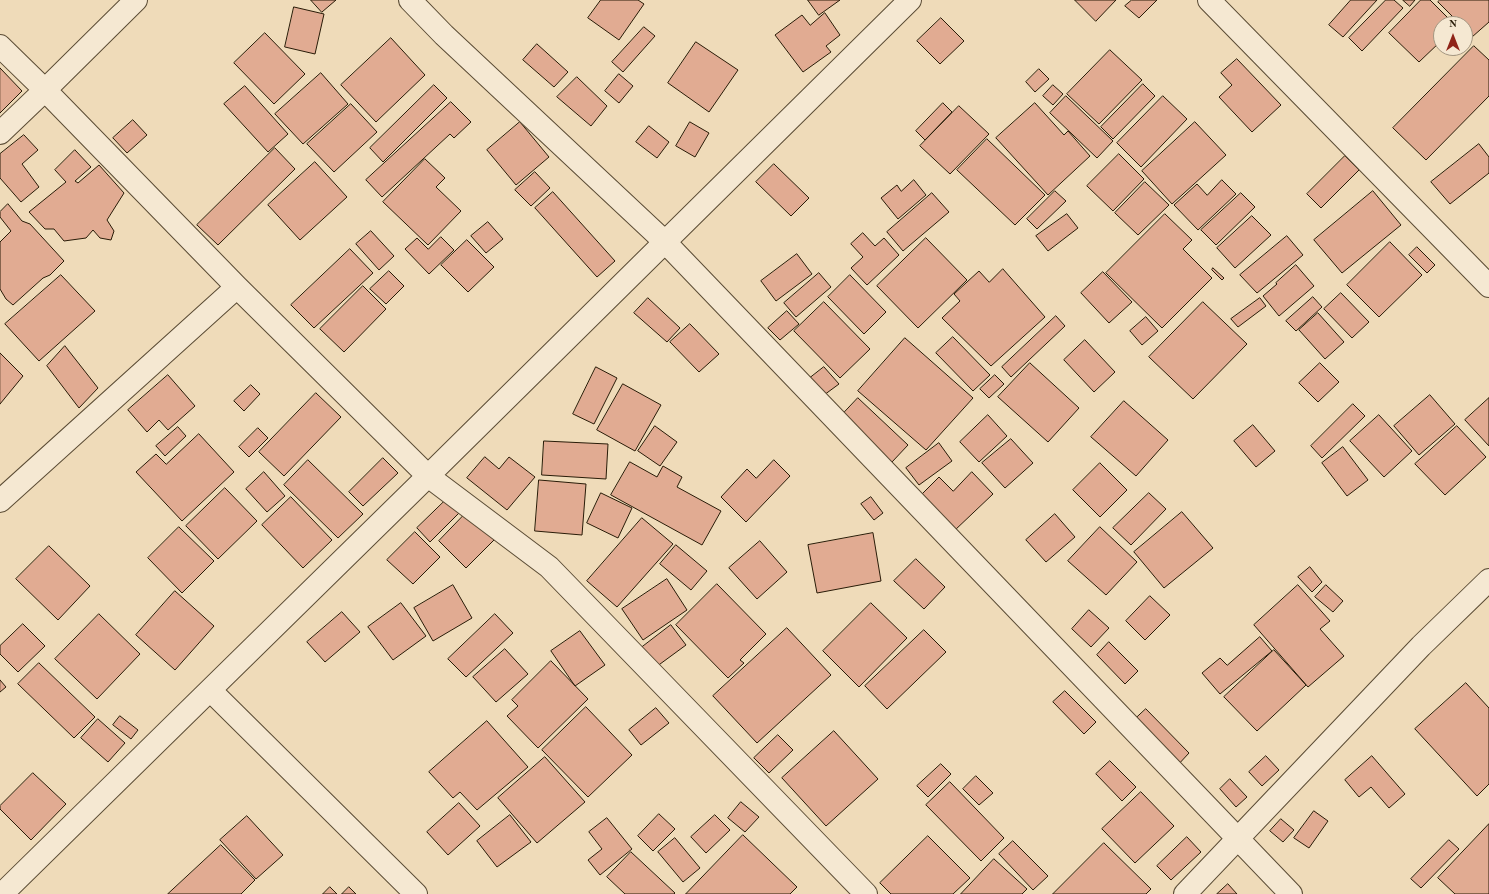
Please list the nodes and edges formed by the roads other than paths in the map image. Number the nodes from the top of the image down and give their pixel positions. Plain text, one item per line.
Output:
1 (136, 0) edge
2 (410, 0) edge
3 (910, 0) edge
4 (1209, 0) edge
5 (0, 46) edge
6 (45, 90) junction
7 (0, 133) edge
8 (665, 242) junction
9 (1489, 286) edge
10 (237, 287) junction
11 (428, 476) junction
12 (0, 501) edge
13 (1489, 580) edge
14 (210, 690) junction
15 (1238, 839) junction
16 (412, 893) edge
17 (2, 894) edge
18 (866, 894) edge
19 (1185, 894) edge
20 (1291, 894) edge

1 - 6 street
2 - 8 street
3 - 8 street
4 - 9 street
5 - 6 street
6 - 7 street
6 - 10 street
8 - 11 street
8 - 15 street
10 - 11 street
10 - 12 street
11 - 14 street
11 - 18 street
13 - 15 street
14 - 16 street
14 - 17 street
15 - 19 street
15 - 20 street

